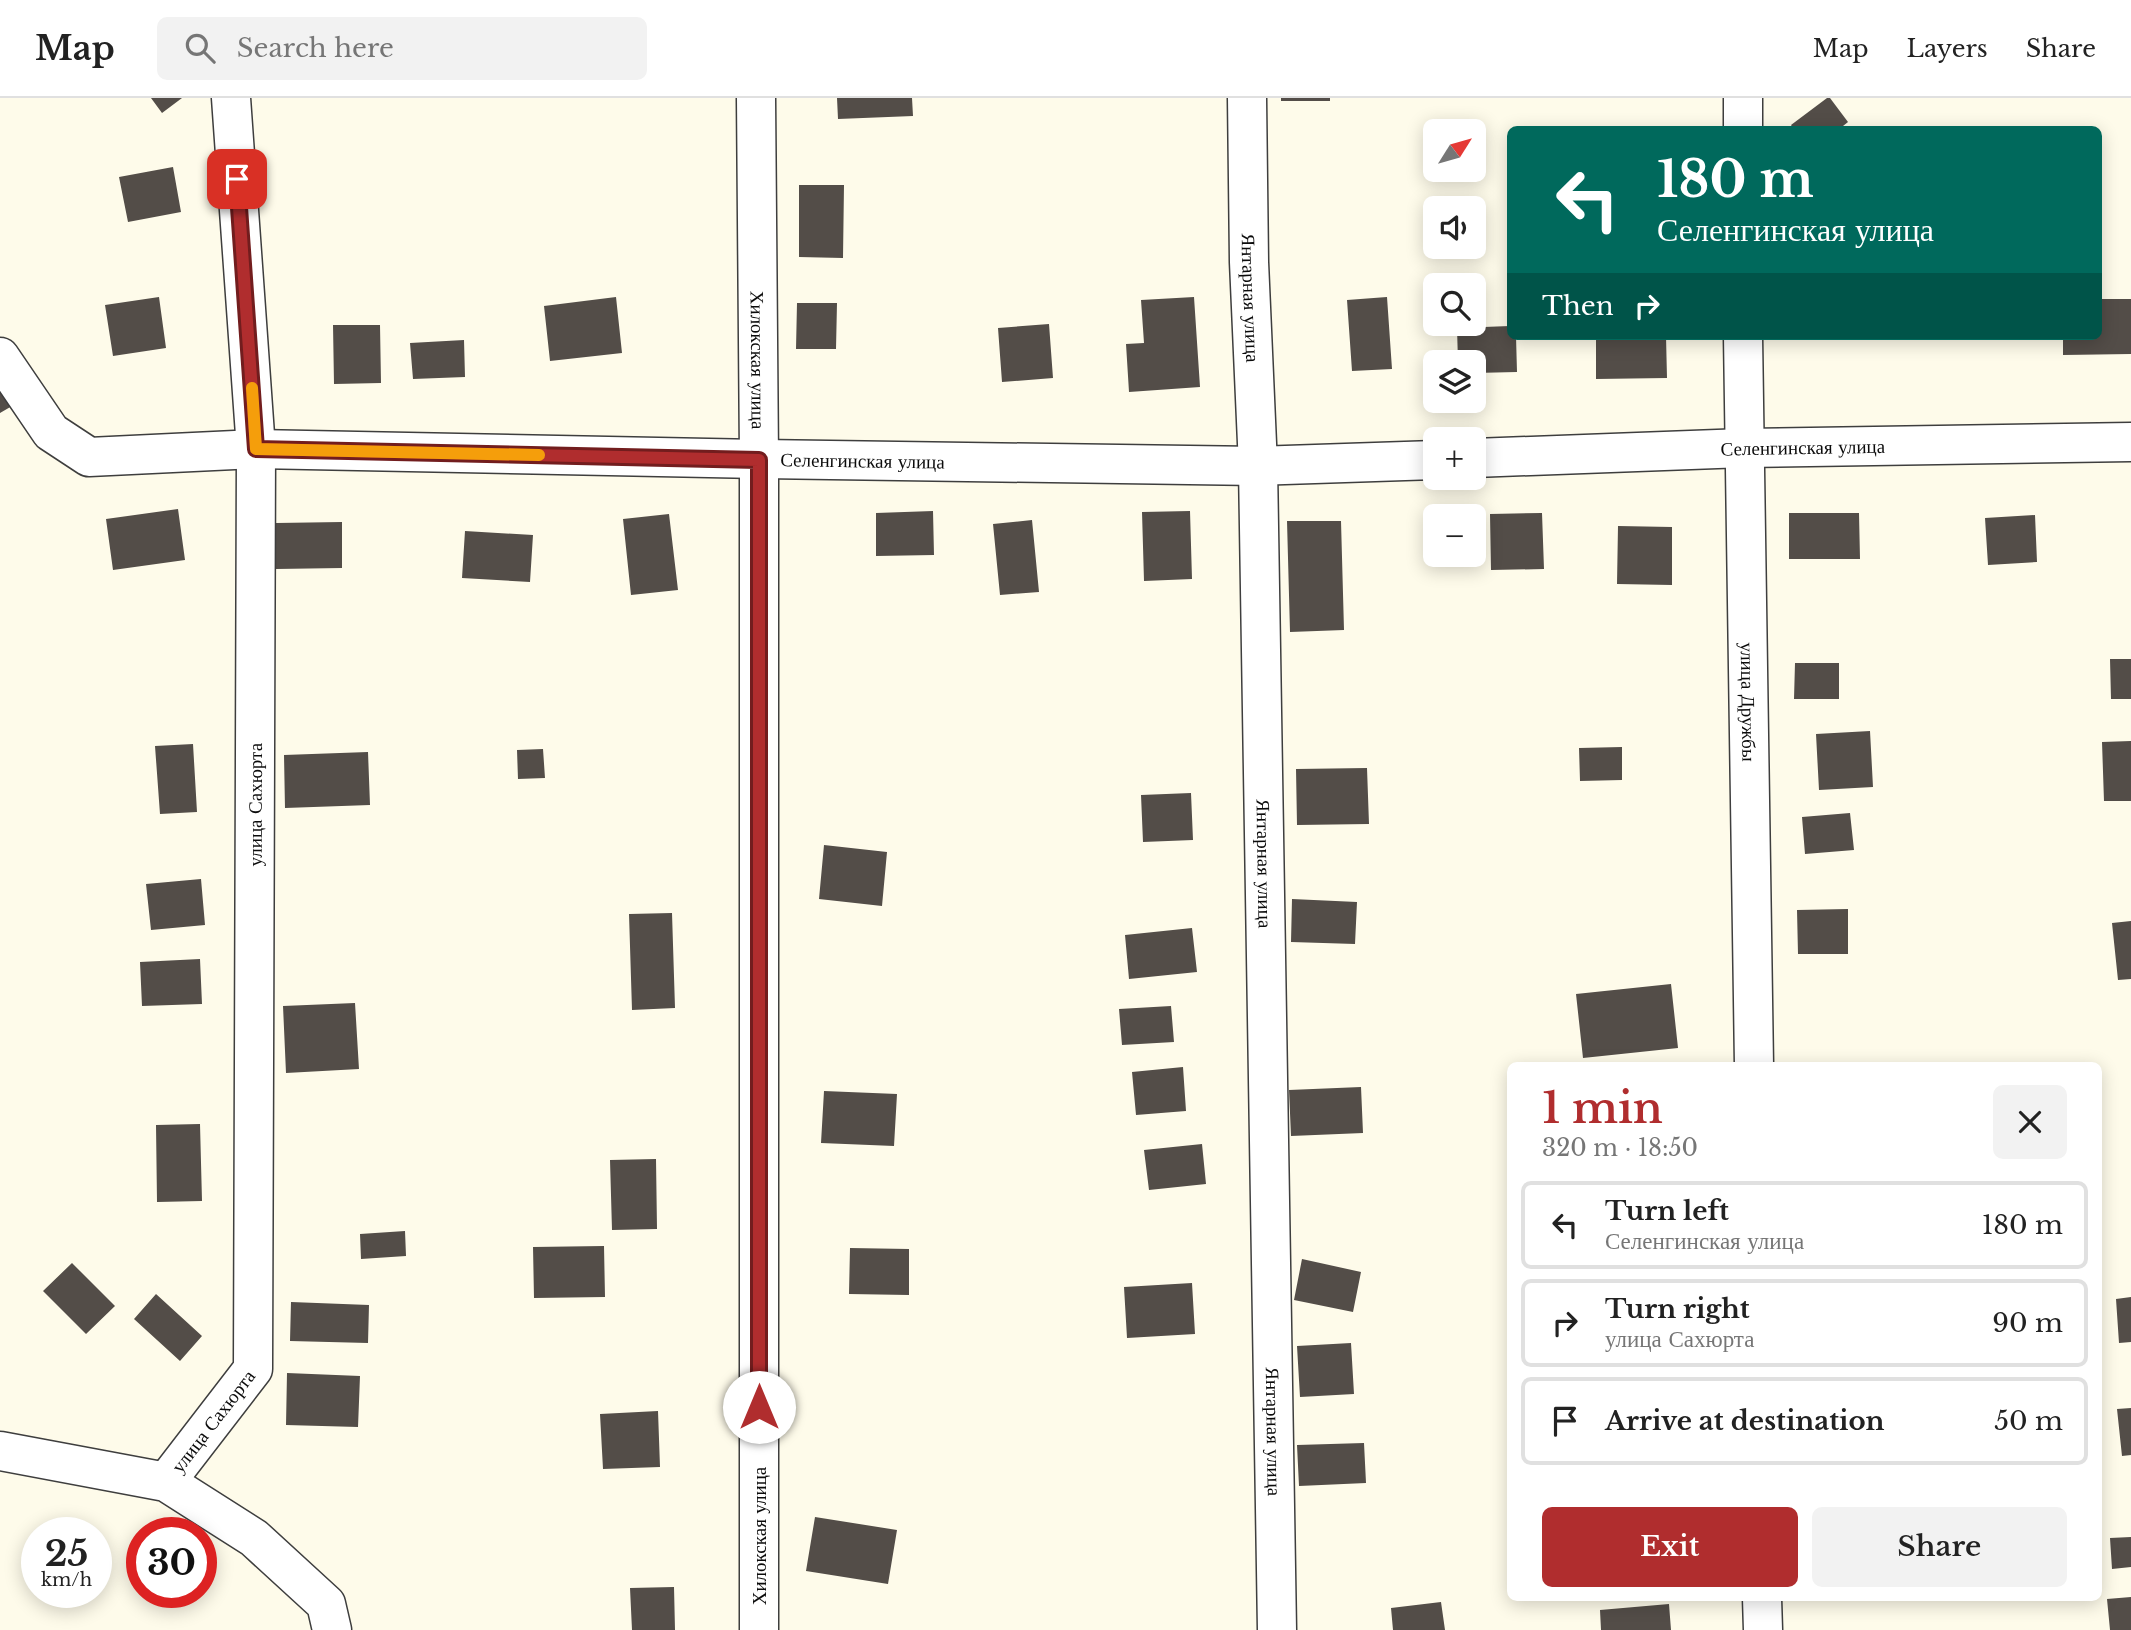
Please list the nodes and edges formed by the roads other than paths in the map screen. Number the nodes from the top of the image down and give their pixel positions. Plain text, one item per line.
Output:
1 (231, 98) edge
2 (756, 98) edge
3 (1247, 98) edge
4 (1743, 98) edge
5 (1743, 126) edge
6 (1743, 340) edge
7 (0, 357) edge
8 (2131, 443) edge
9 (1744, 448) junction
10 (256, 449) junction
11 (1486, 458) edge
12 (759, 460) junction
13 (1423, 460) edge
14 (1258, 466) junction
15 (1754, 1062) edge
16 (0, 1451) edge
17 (166, 1482) junction
18 (1762, 1601) edge
19 (329, 1617) edge
20 (759, 1630) edge
21 (1277, 1630) edge
22 (1763, 1630) edge

1 - 10 street, улица Сахюрта
2 - 12 street, Хилокская улица
3 - 14 street, Янтарная улица
4 - 5 street
6 - 9 street, улица Дружбы
7 - 10 street, Селенгинская улица
8 - 9 street, Селенгинская улица
9 - 11 street, Селенгинская улица
9 - 15 street, улица Дружбы
10 - 12 street, Селенгинская улица
10 - 17 street, улица Сахюрта
12 - 14 street, Селенгинская улица
12 - 20 street, Хилокская улица
13 - 14 street, Селенгинская улица
14 - 21 street, Янтарная улица
16 - 17 street
17 - 19 street
18 - 22 street

